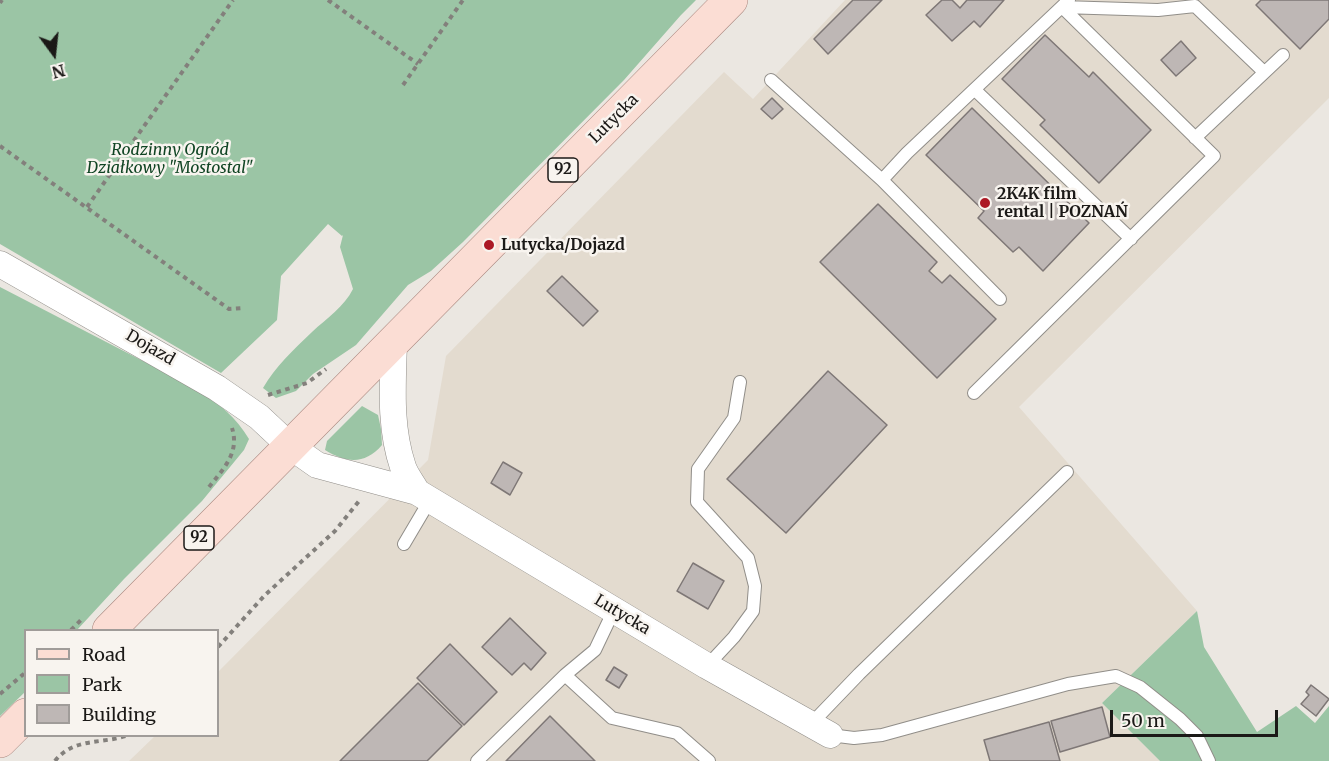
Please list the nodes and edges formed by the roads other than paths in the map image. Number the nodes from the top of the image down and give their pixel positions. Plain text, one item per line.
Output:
1 (731, 0) edge
2 (1065, 3) edge
3 (1283, 54) dead end
4 (1264, 72) junction
5 (771, 80) dead end
6 (975, 90) junction
7 (1195, 138) junction
8 (882, 180) junction
9 (1131, 239) junction
10 (0, 264) edge
11 (1000, 299) dead end
12 (394, 341) junction
13 (740, 382) dead end
14 (975, 393) dead end
15 (290, 446) junction
16 (1067, 472) dead end
17 (424, 496) junction
18 (404, 544) dead end
19 (614, 610) junction
20 (97, 624) edge
21 (707, 666) junction
22 (565, 675) junction
23 (24, 717) edge
24 (820, 730) junction
25 (0, 741) edge
26 (477, 761) edge
27 (709, 761) edge
28 (1209, 761) edge

1 - 12 main road, Lutycka / 92
2 - 4 lane
2 - 6 lane
2 - 7 lane
3 - 4 lane
4 - 7 lane
5 - 8 lane
6 - 8 lane
6 - 9 lane
7 - 9 lane
8 - 11 lane
9 - 14 lane
10 - 15 street, Dojazd
12 - 15 main road, Lutycka / 92
12 - 17 street
13 - 21 lane
15 - 17 street, Lutycka
15 - 20 main road, Lutycka / 92
16 - 24 lane
17 - 18 lane
17 - 19 street, Lutycka
19 - 21 street, Lutycka
19 - 22 lane
21 - 24 street, Lutycka
22 - 26 lane
22 - 27 lane
23 - 25 main road
24 - 28 lane

